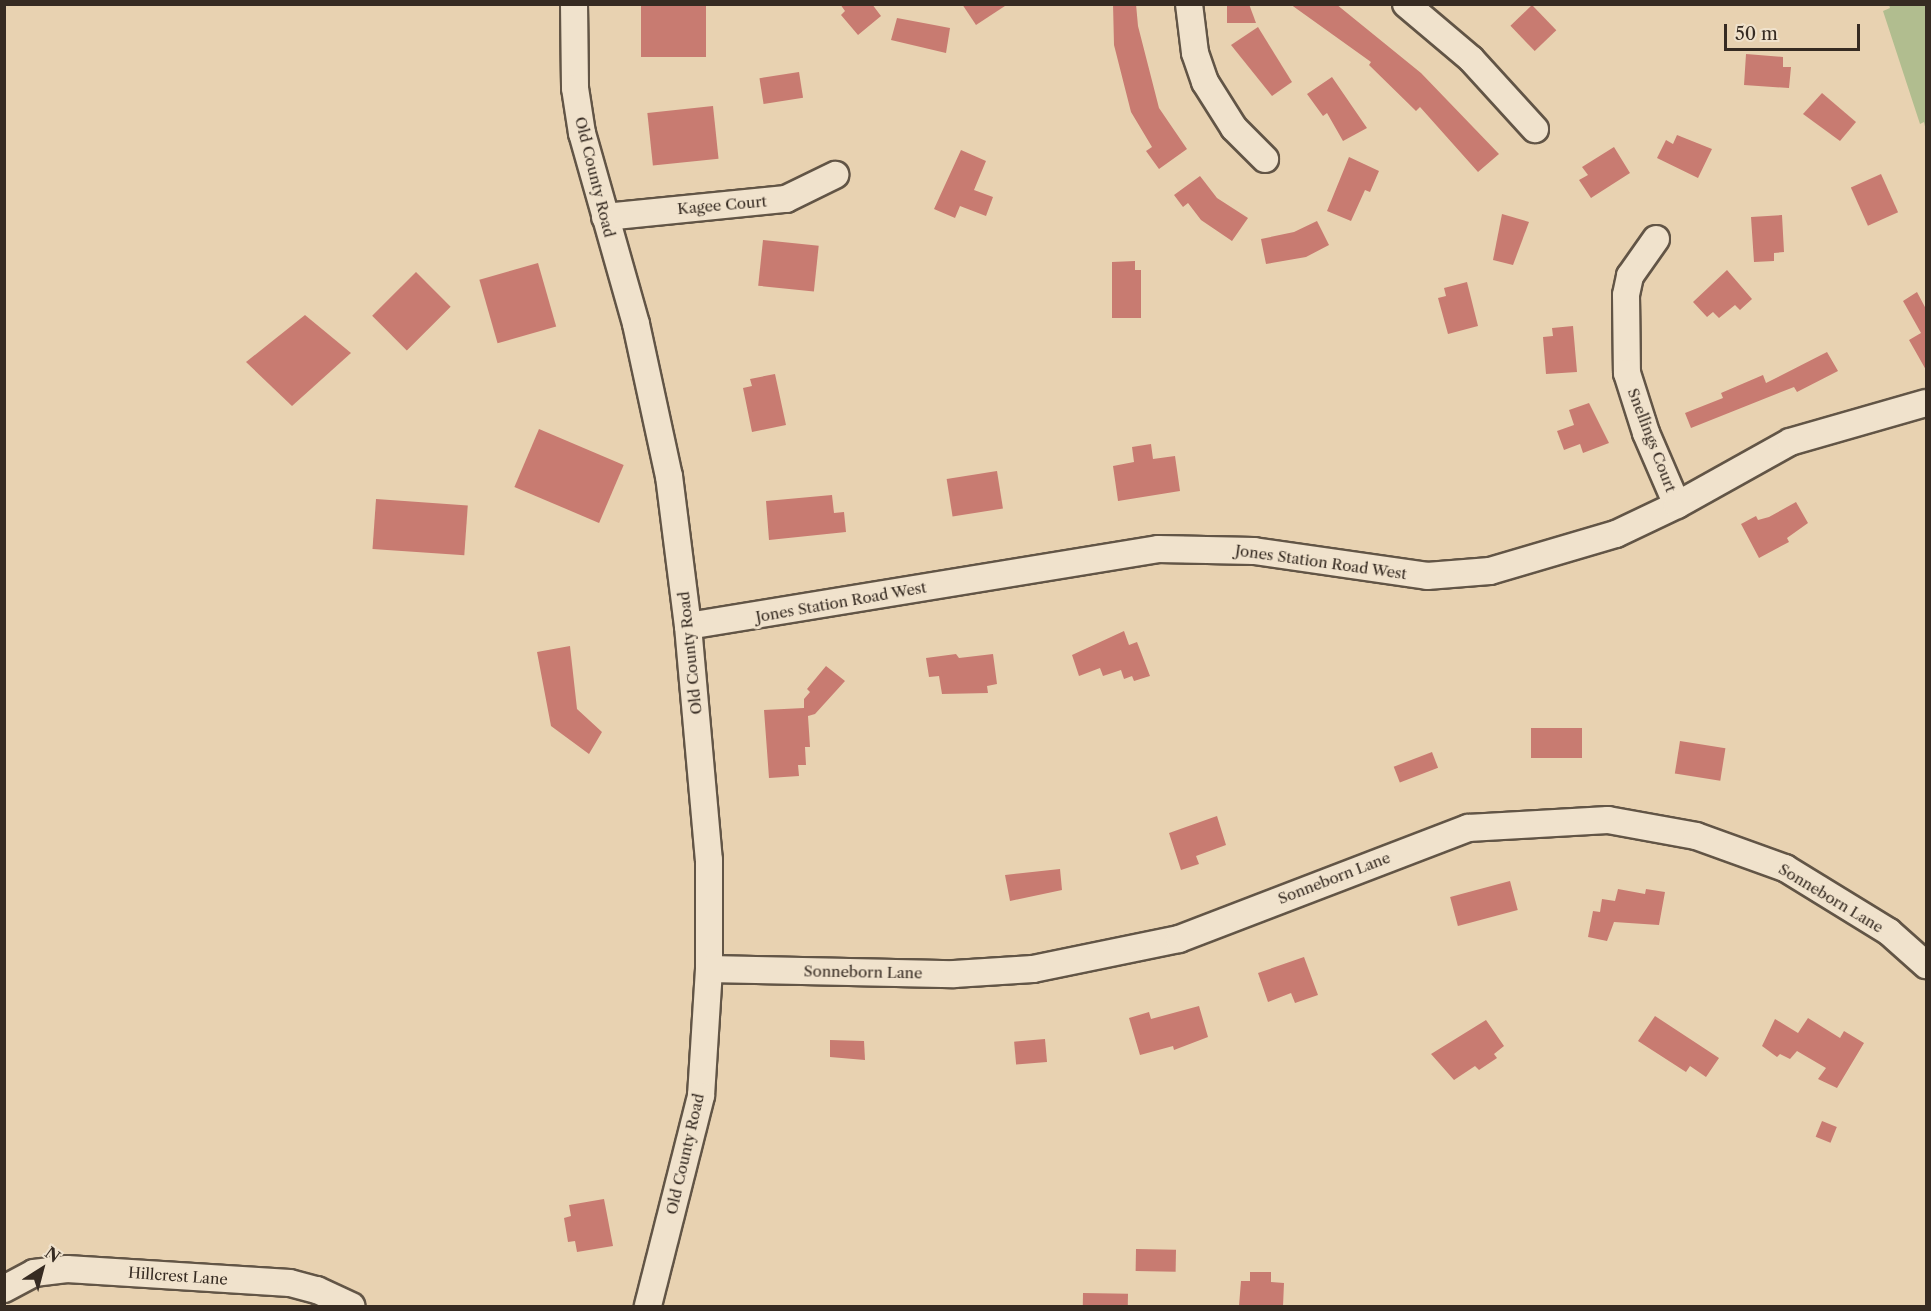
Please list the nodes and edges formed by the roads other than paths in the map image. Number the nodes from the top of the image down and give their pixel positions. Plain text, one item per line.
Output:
1 (574, 4) edge
2 (1189, 4) edge
3 (1406, 4) edge
4 (1535, 129) dead end
5 (1265, 159) dead end
6 (835, 175) dead end
7 (605, 217) junction
8 (1656, 239) dead end
9 (1926, 404) edge
10 (1677, 505) junction
11 (688, 626) junction
12 (1926, 965) edge
13 (709, 969) junction
14 (4, 1289) edge
15 (352, 1306) edge
16 (648, 1306) edge

1 - 7 street, Old County Road
2 - 5 street
3 - 4 street
6 - 7 street, Kagee Court
7 - 11 street, Old County Road
8 - 10 street, Snellings Court
9 - 10 street, Jones Station Road West
10 - 11 street, Jones Station Road West
11 - 13 street, Old County Road
12 - 13 street, Sonneborn Lane
13 - 16 street, Old County Road
14 - 15 street, Hillcrest Lane

